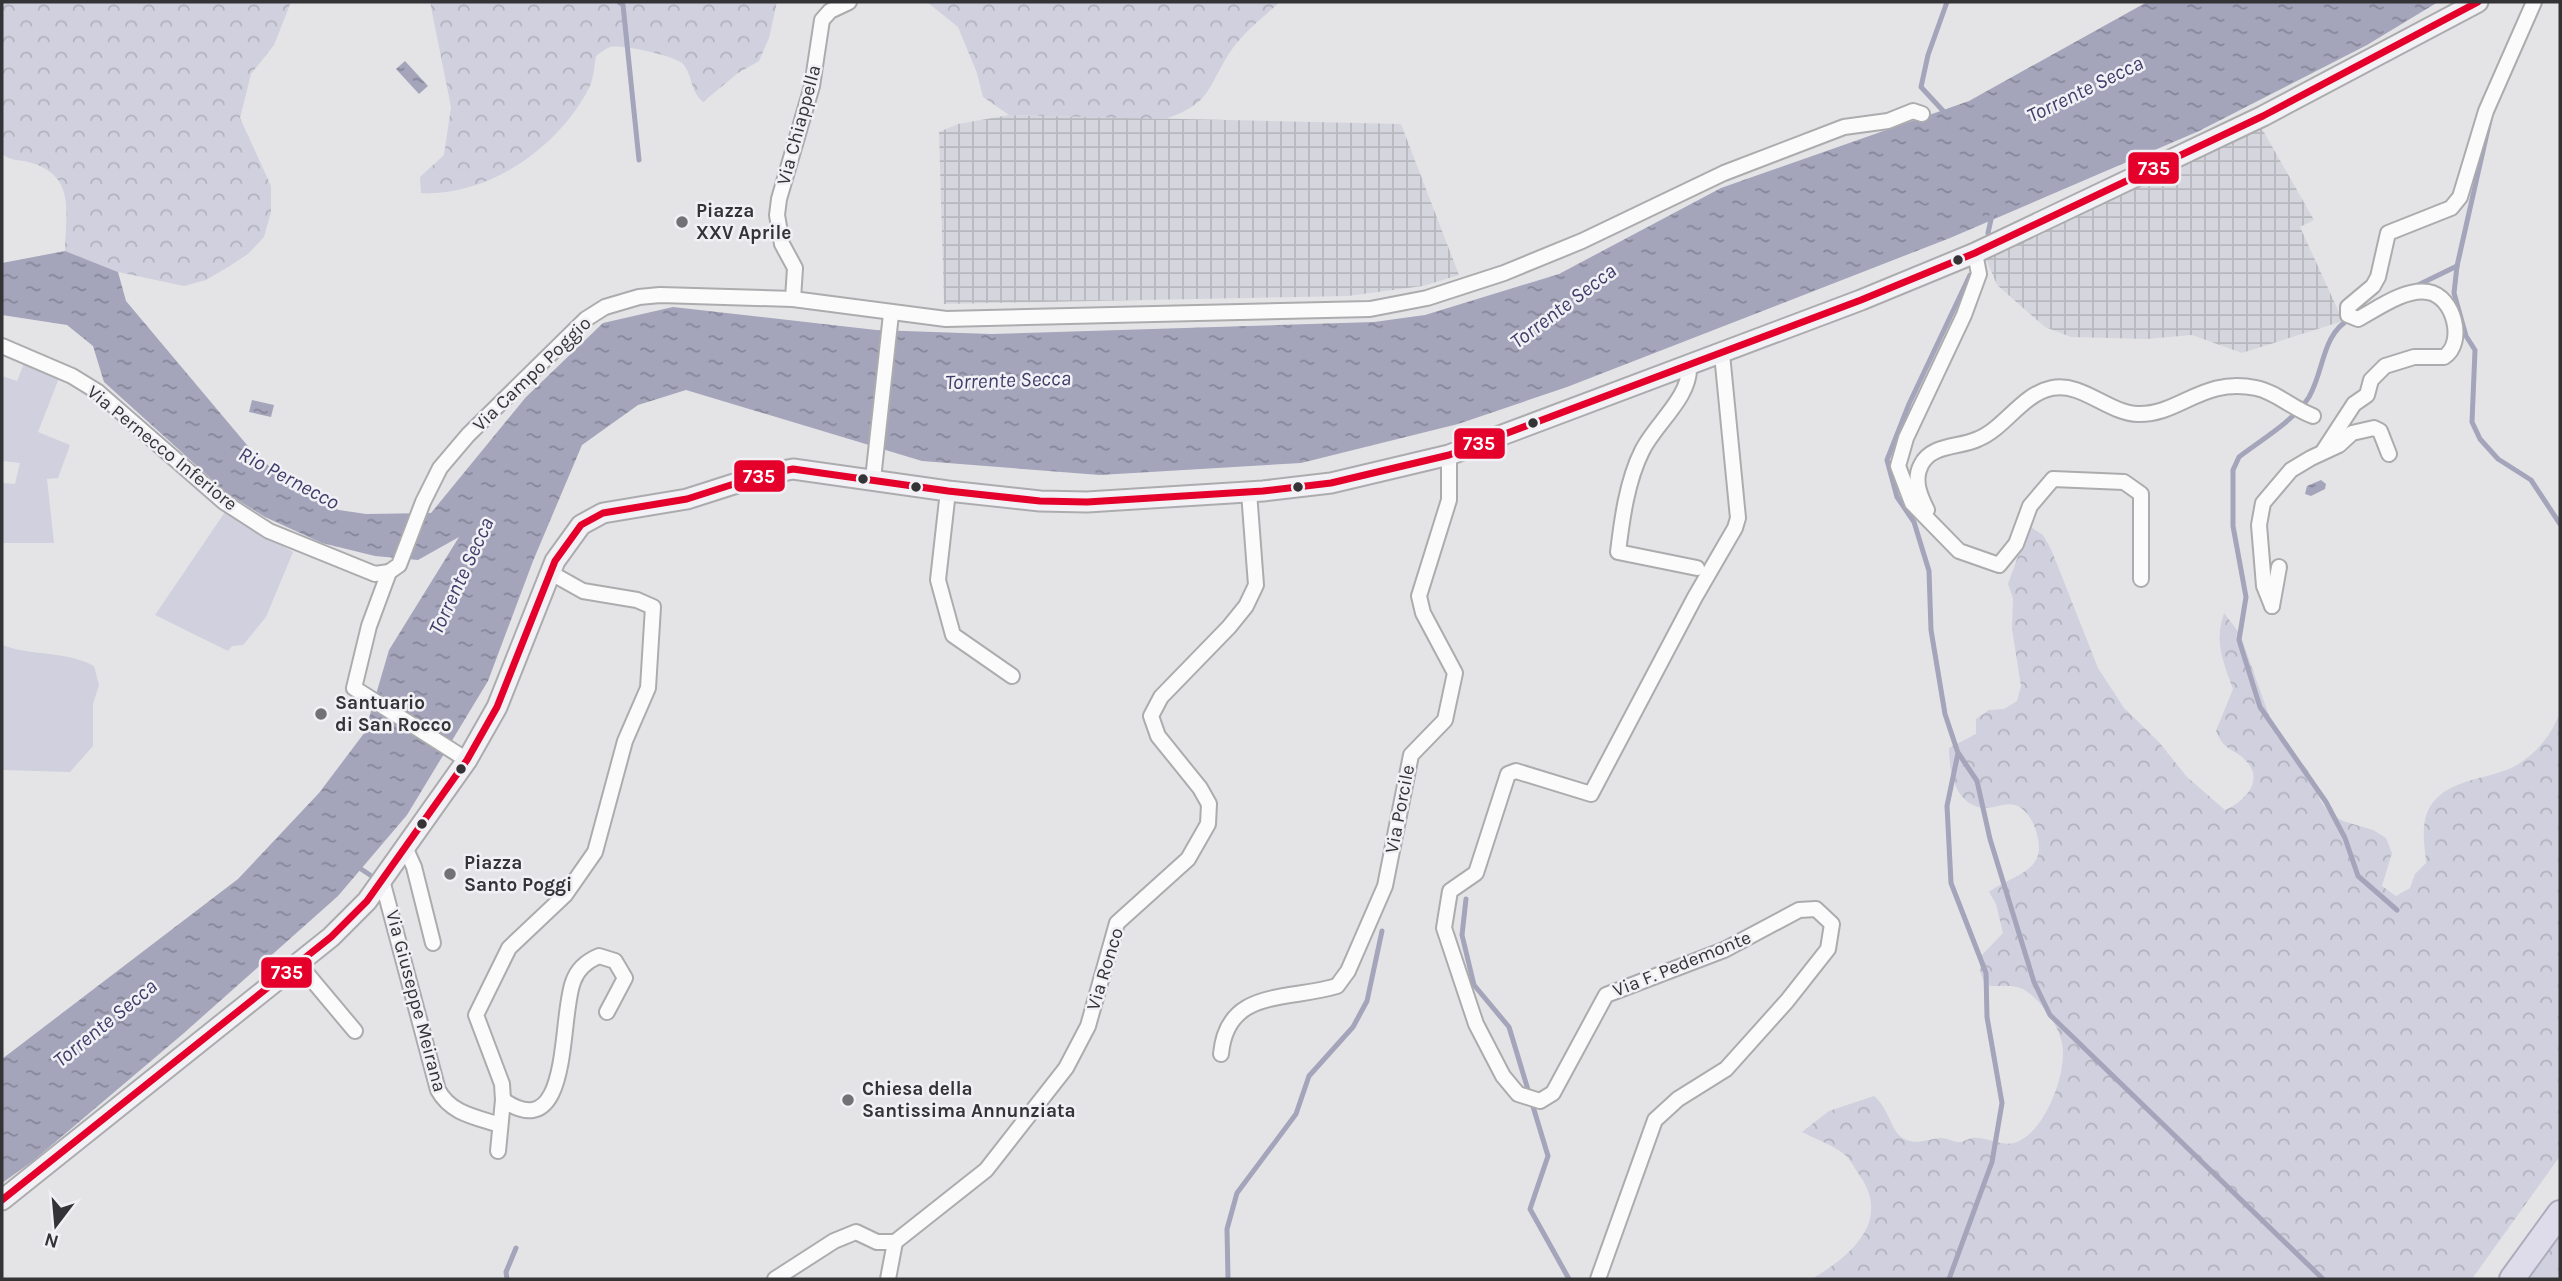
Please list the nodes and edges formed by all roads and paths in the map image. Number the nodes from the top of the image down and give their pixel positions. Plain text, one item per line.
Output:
1 (849, 2) edge
2 (2478, 2) edge
3 (2534, 2) edge
4 (1922, 114) dead end
5 (1975, 253) junction
6 (793, 299) junction
7 (891, 318) junction
8 (2, 346) edge
9 (1722, 354) junction
10 (1689, 366) junction
11 (2313, 416) dead end
12 (2324, 450) junction
13 (2389, 454) dead end
14 (1449, 455) junction
15 (873, 479) junction
16 (948, 491) junction
17 (1248, 492) junction
18 (1931, 522) junction
19 (2279, 566) dead end
20 (394, 568) junction
21 (1697, 568) dead end
22 (551, 573) junction
23 (2141, 579) dead end
24 (1013, 676) dead end
25 (463, 758) junction
26 (405, 847) junction
27 (382, 880) junction
28 (433, 943) dead end
29 (298, 963) junction
30 (607, 1012) dead end
31 (355, 1031) dead end
32 (1222, 1054) dead end
33 (503, 1100) junction
34 (500, 1125) junction
35 (498, 1151) dead end
36 (2, 1200) edge
37 (2560, 1213) edge
38 (895, 1242) junction
39 (775, 1279) edge
40 (888, 1279) edge
41 (1598, 1279) edge
42 (2512, 1279) edge

1 - 6 street, Via Chiappella
2 - 5 main road
3 - 12 street
4 - 7 street, Via Campo Poggio
5 - 9 main road
5 - 18 street
6 - 7 street, Via Campo Poggio
6 - 20 street, Via Campo Poggio
7 - 15 street
8 - 20 street, Via Pernecco Inferiore
9 - 10 main road
9 - 41 street, Via F. Pedemonte
10 - 14 main road
10 - 21 street
11 - 18 street
12 - 13 street
12 - 19 street
14 - 17 main road
14 - 32 street, Via Porcile
15 - 16 main road
15 - 22 main road
16 - 17 main road
16 - 24 street
17 - 38 street, Via Ronco
18 - 23 street
20 - 25 street, Via Campo Poggio
22 - 25 main road
22 - 33 street
25 - 26 main road
26 - 27 main road
26 - 28 street
27 - 29 main road
27 - 34 street, Via Giuseppe Meirana
29 - 31 street
29 - 36 main road
30 - 33 street
33 - 34 street
34 - 35 street
37 - 42 highway
38 - 39 street
38 - 40 street

